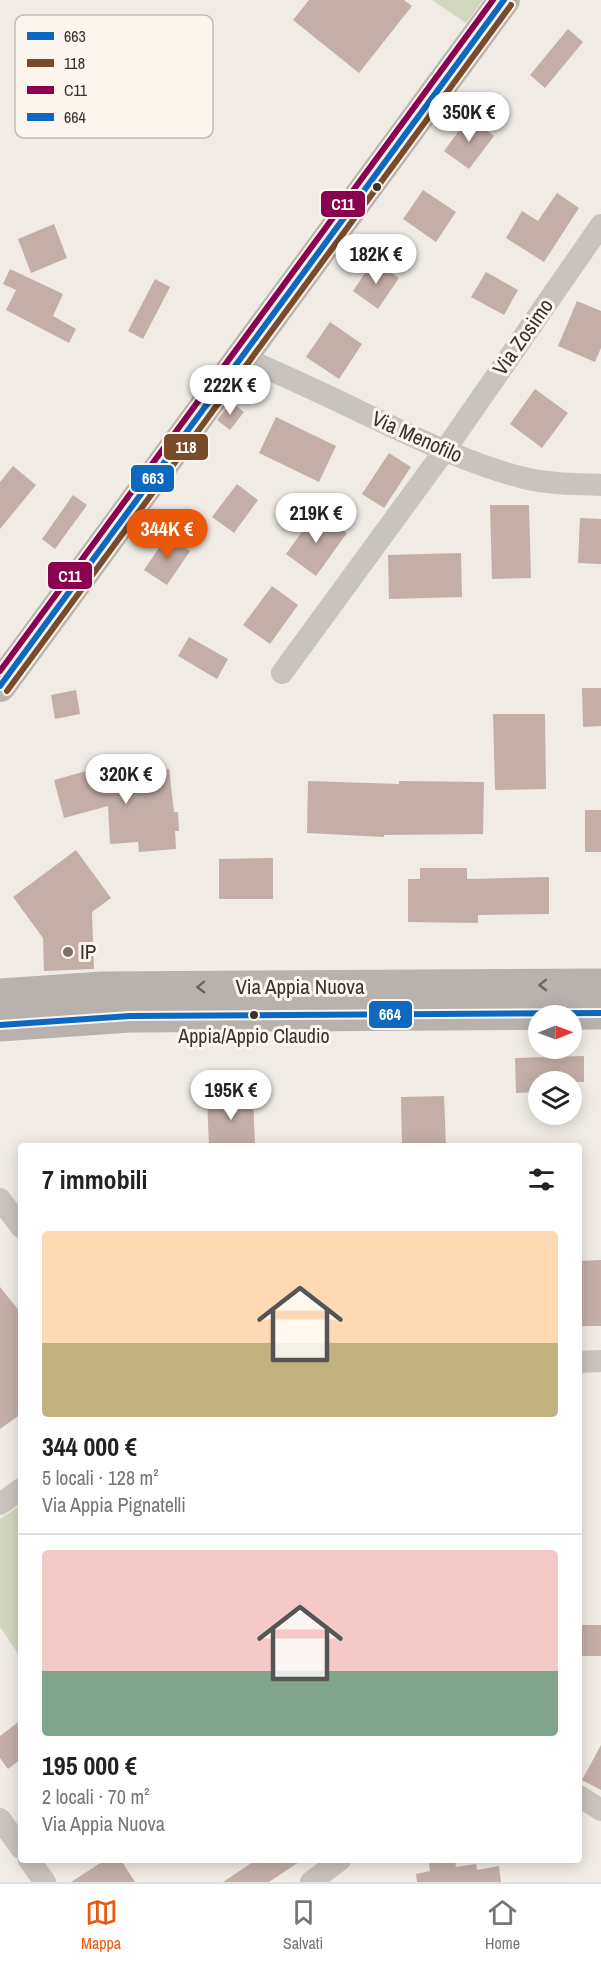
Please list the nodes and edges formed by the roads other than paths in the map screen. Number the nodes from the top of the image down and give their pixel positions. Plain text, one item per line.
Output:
1 (504, 0) edge
2 (601, 225) edge
3 (242, 357) junction
4 (445, 450) junction
5 (601, 485) edge
6 (282, 673) dead end
7 (0, 686) edge
8 (601, 985) edge
9 (0, 995) edge
10 (601, 1013) edge
11 (0, 1025) edge
12 (0, 1199) edge
13 (18, 1223) edge
14 (601, 1361) edge
15 (582, 1362) edge
16 (18, 1491) edge
17 (0, 1504) edge
18 (582, 1798) edge
19 (601, 1810) edge
20 (0, 1819) edge
21 (18, 1844) edge
22 (31, 1863) edge
23 (336, 1863) edge
24 (45, 1882) edge
25 (311, 1882) edge

1 - 3 main road
2 - 4 street, Via Zosimo
3 - 4 street, Via Menofilo
3 - 7 main road
4 - 5 street, Via Menofilo
4 - 6 street, Via Zosimo
8 -> 9 main road, Via Appia Nuova
10 - 11 main road, Via Appia Nuova
12 - 13 street
14 - 15 street
16 - 17 street
18 - 19 street
20 - 21 street
22 - 24 street
23 - 25 street

